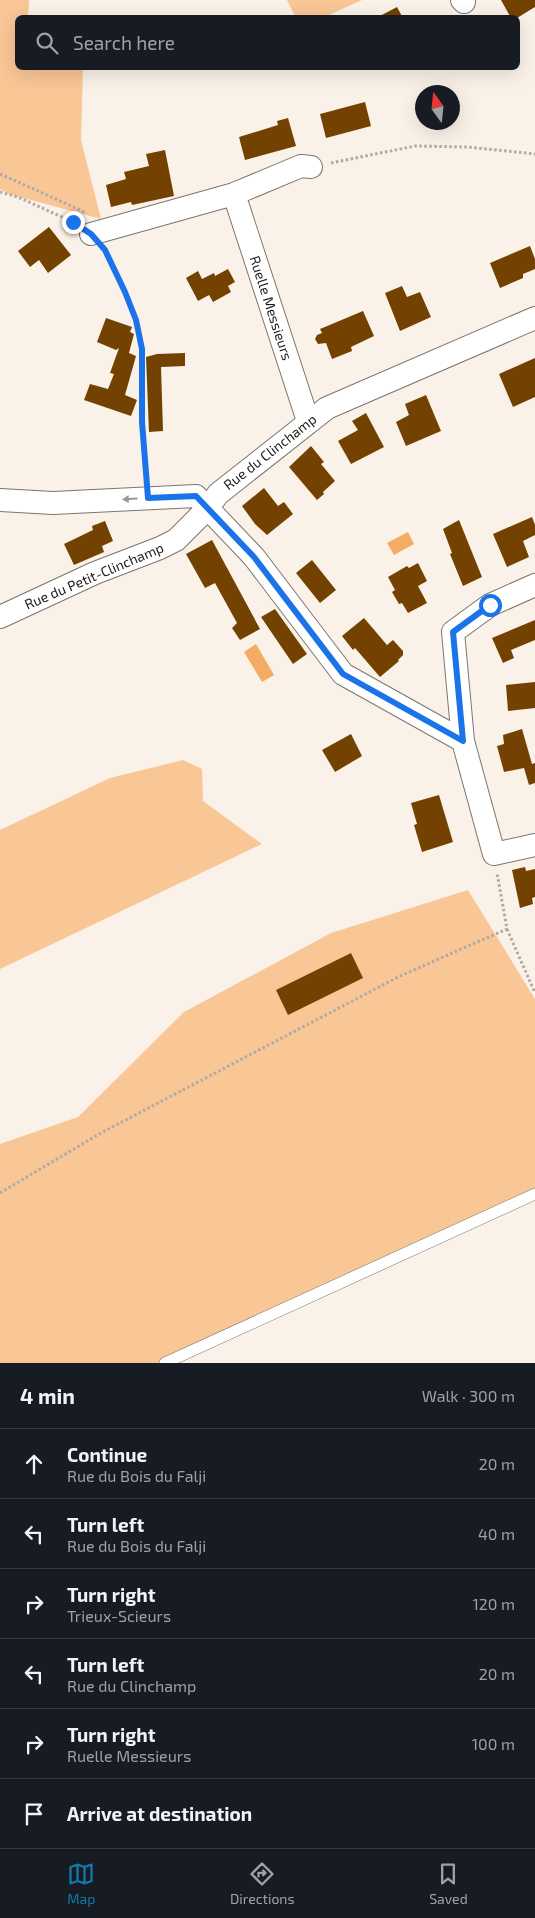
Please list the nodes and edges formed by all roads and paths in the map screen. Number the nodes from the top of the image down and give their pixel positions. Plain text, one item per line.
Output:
1 (535, 154) edge
2 (311, 167) joint
3 (0, 174) edge
4 (0, 192) edge
5 (234, 194) junction
6 (101, 232) junction
7 (535, 318) edge
8 (308, 421) junction
9 (148, 498) junction
10 (0, 500) edge
11 (207, 509) junction
12 (535, 585) edge
13 (0, 617) edge
14 (463, 741) junction
15 (535, 845) edge
16 (494, 854) junction
17 (508, 929) junction
18 (535, 993) edge
19 (0, 1193) edge
20 (535, 1194) edge
21 (165, 1363) edge

1 - 2 path
2 - 5 street
3 - 6 path
4 - 6 path
5 - 6 street
5 - 8 street, Ruelle Messieurs
6 - 9 path
7 - 8 street, Rue du Clinchamp
8 - 11 street, Rue du Clinchamp
9 -> 10 street
9 - 11 street
11 - 13 street, Rue du Petit-Clinchamp
11 - 14 street
12 - 14 street
14 - 16 street
15 - 16 street
16 - 17 path
17 - 18 path
17 - 19 path
20 - 21 lane

